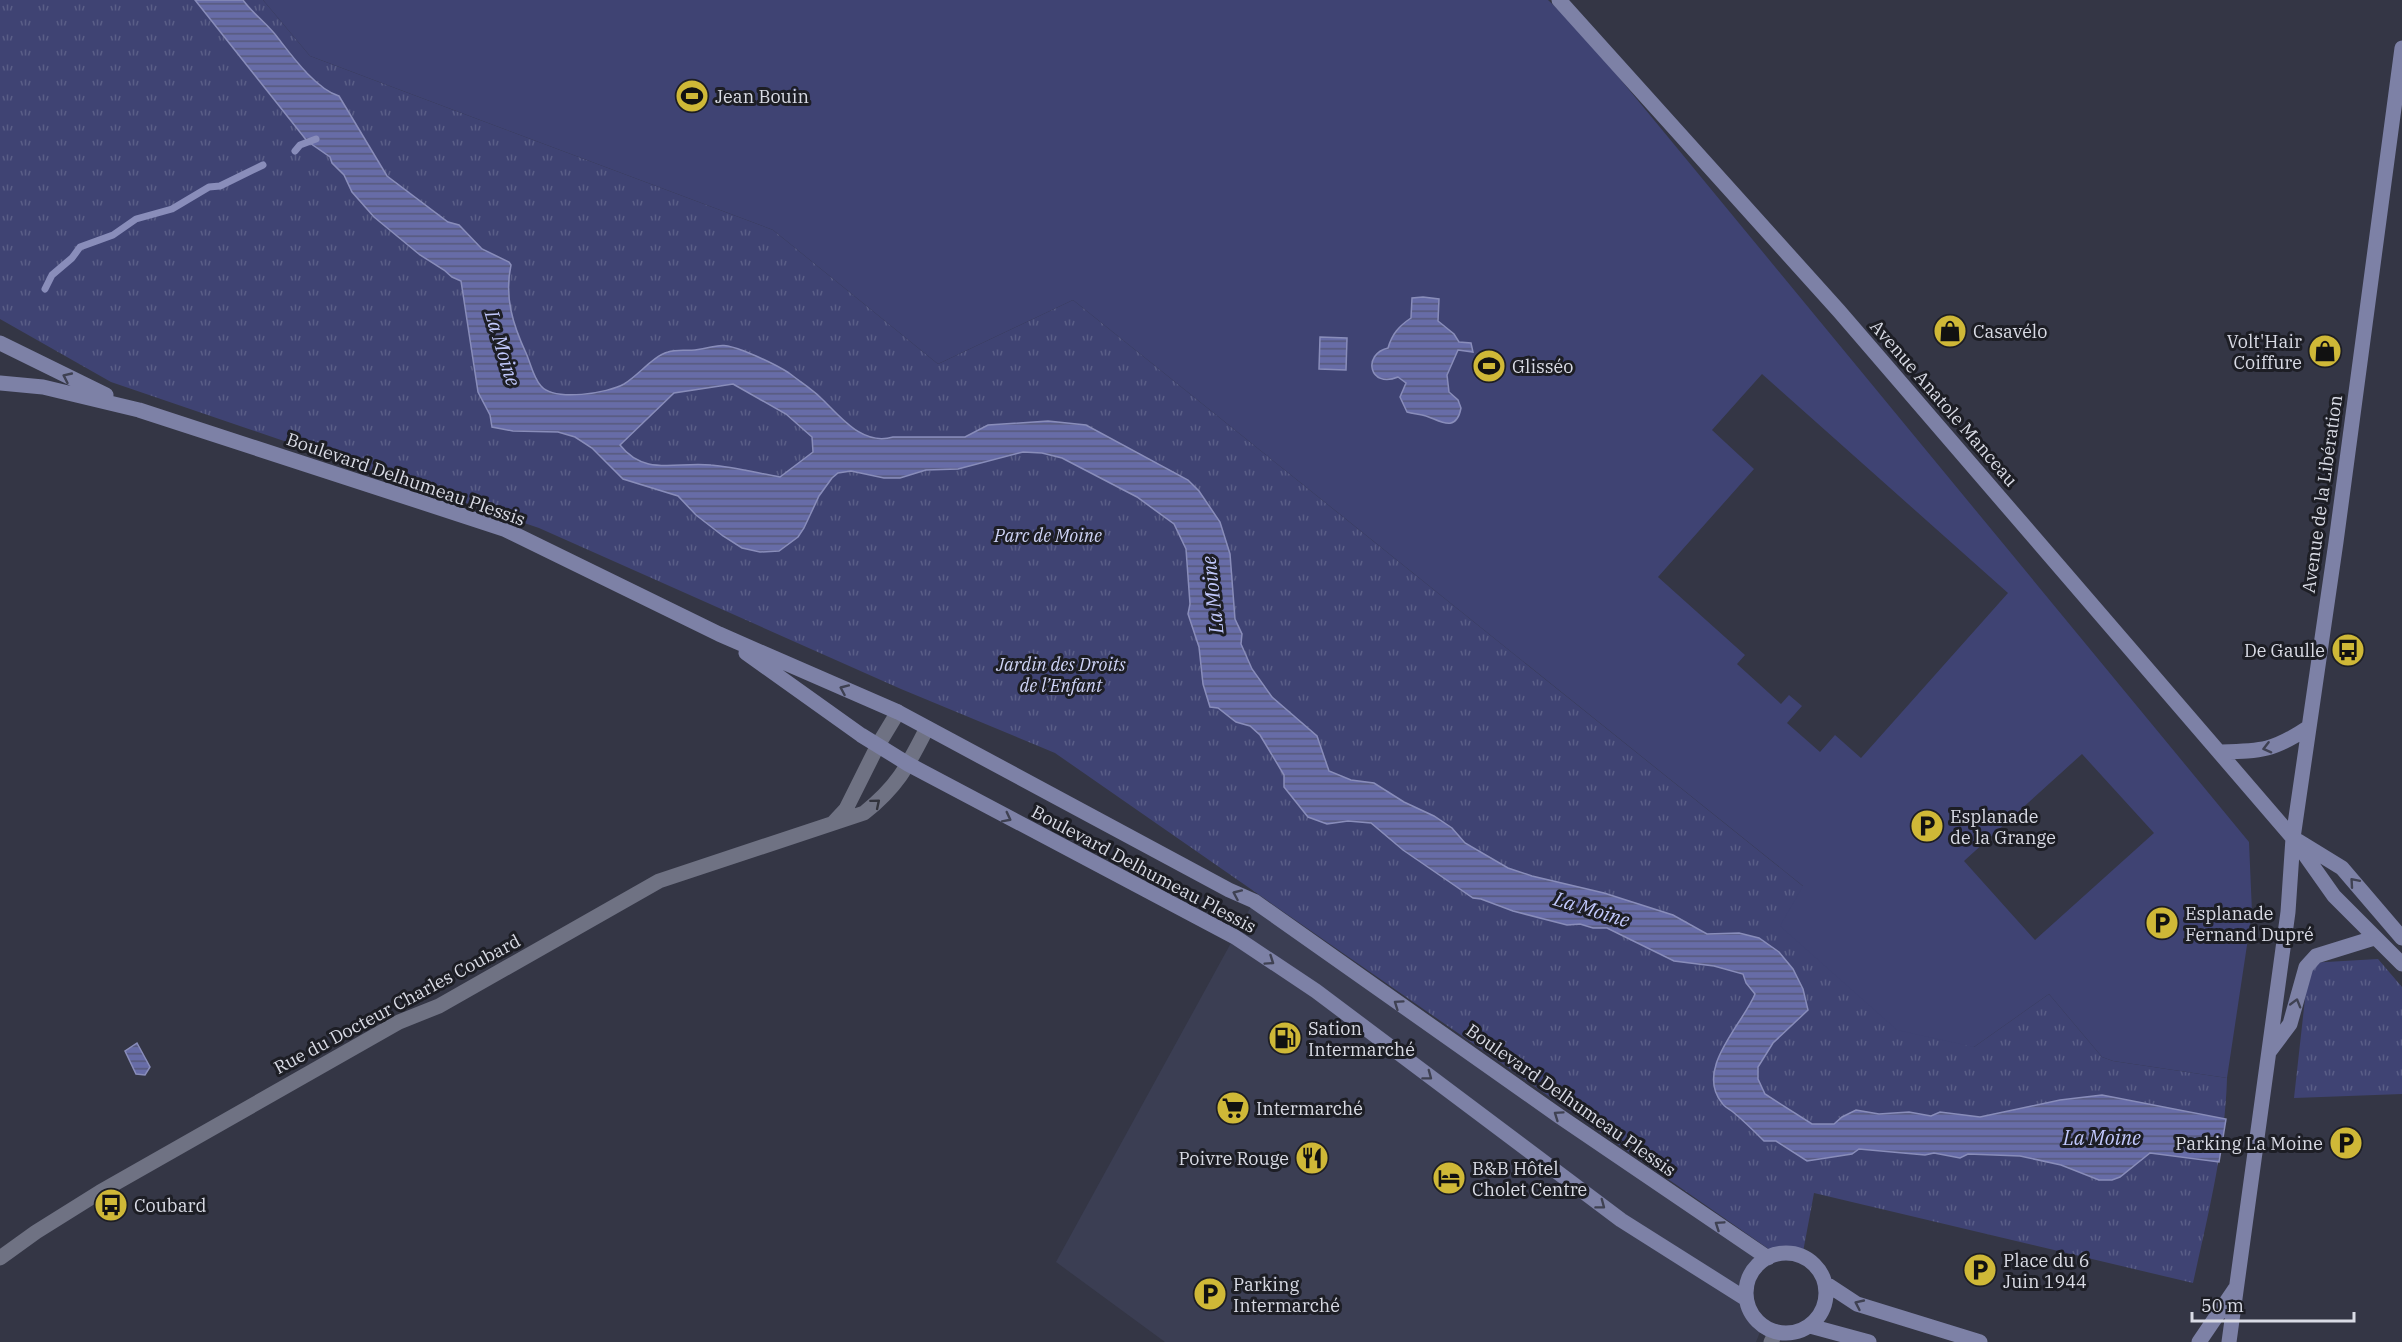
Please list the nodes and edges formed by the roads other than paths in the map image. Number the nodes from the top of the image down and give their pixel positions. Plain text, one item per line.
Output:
1 (1559, 0) edge
2 (2402, 48) edge
3 (0, 343) edge
4 (0, 383) edge
5 (139, 410) junction
6 (719, 634) junction
7 (898, 712) junction
8 (927, 728) junction
9 (2309, 728) junction
10 (861, 735) junction
11 (878, 746) junction
12 (2220, 752) junction
13 (869, 764) junction
14 (908, 764) junction
15 (831, 825) junction
16 (2293, 838) junction
17 (2374, 938) junction
18 (2402, 938) edge
19 (2402, 964) edge
20 (2268, 1053) junction
21 (0, 1258) edge
22 (1768, 1258) junction
23 (1825, 1283) junction
24 (2236, 1286) junction
25 (1746, 1299) junction
26 (1810, 1326) junction
27 (1773, 1337) edge
28 (1869, 1342) edge
29 (1980, 1342) edge
30 (2199, 1342) edge
31 (2229, 1342) edge

1 - 12 main road, Avenue Anatole Manceau
2 - 9 main road, Avenue de la Libération
5 -> 3 main road, Boulevard Delhumeau Plessis
4 - 5 main road, Boulevard Delhumeau Plessis
5 - 6 main road, Boulevard Delhumeau Plessis
7 -> 6 main road, Boulevard Delhumeau Plessis
6 - 10 main road, Boulevard Delhumeau Plessis
7 - 8 main road, Boulevard Delhumeau Plessis
7 - 11 street
8 - 14 street, Rue du Docteur Charles Coubard
22 -> 8 main road, Boulevard Delhumeau Plessis
9 -> 12 main road
9 - 16 main road, Avenue de la Libération
10 - 11 main road, Boulevard Delhumeau Plessis
10 - 13 street
11 - 13 street
11 - 14 main road, Boulevard Delhumeau Plessis
12 - 16 main road, Avenue Anatole Manceau
13 - 15 street
15 -> 14 street, Rue du Docteur Charles Coubard
14 -> 25 main road, Boulevard Delhumeau Plessis
15 - 21 street, Rue du Docteur Charles Coubard
16 - 17 main road
18 -> 16 main road
16 - 20 main road, Avenue de la Libération
17 - 19 main road
20 -> 17 main road
20 - 24 main road, Avenue de la Libération
22 - 23 main road
22 - 25 main road
23 - 26 main road
29 -> 23 main road
24 - 30 main road
24 - 31 main road, Avenue de la Libération
25 - 27 main road
26 - 27 main road
26 - 28 main road

